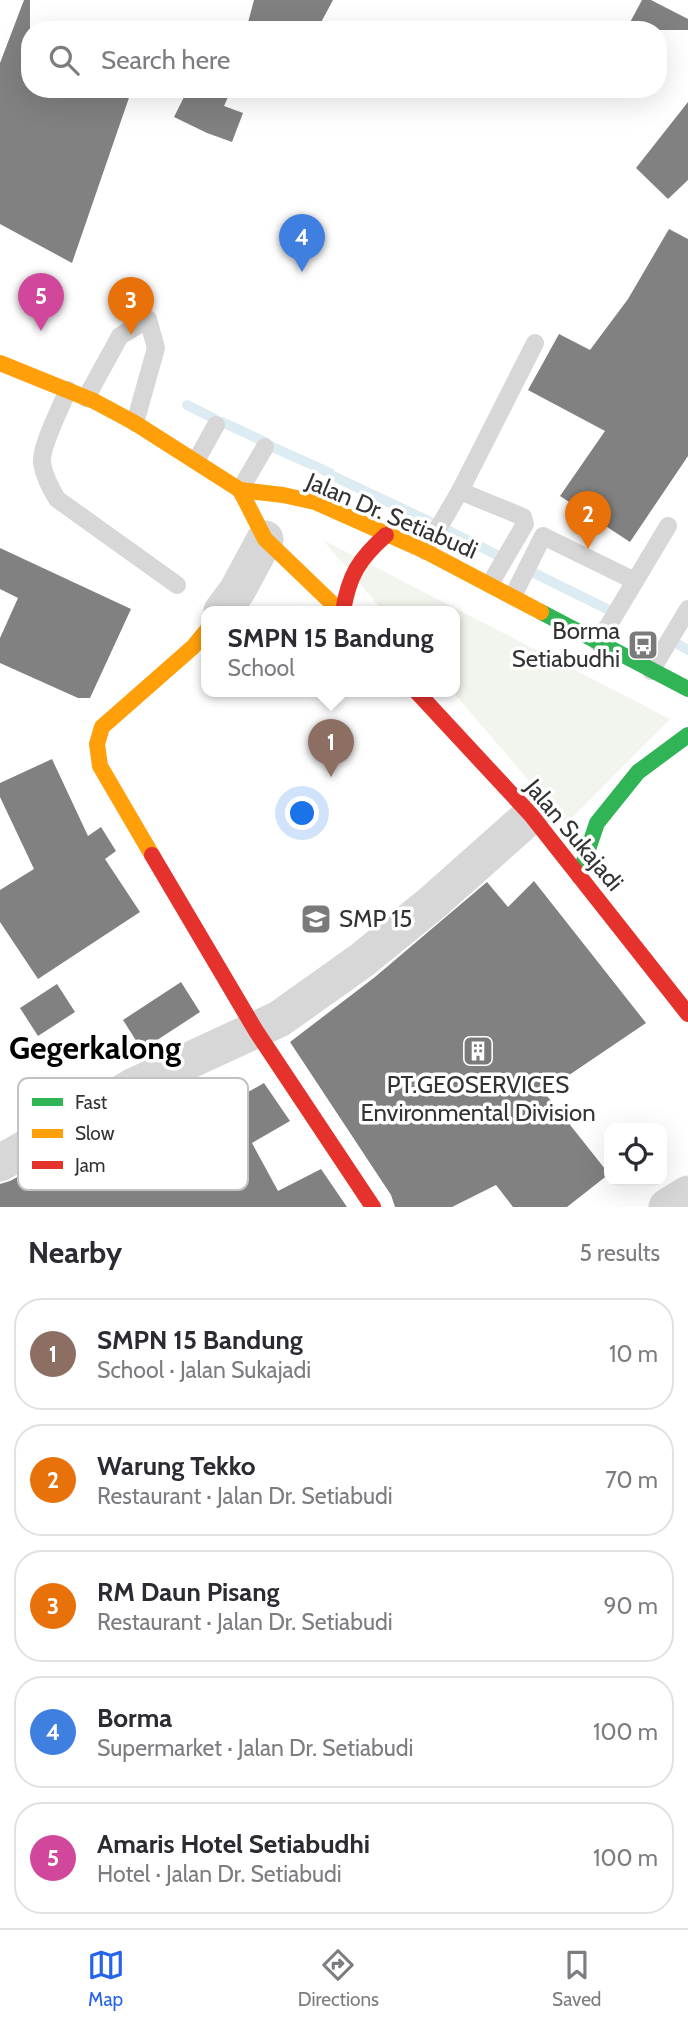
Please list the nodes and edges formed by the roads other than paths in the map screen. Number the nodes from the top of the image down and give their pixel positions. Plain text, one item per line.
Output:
1 (535, 343) dead end
2 (0, 363) edge
3 (68, 390) junction
4 (86, 398) junction
5 (135, 423) junction
6 (216, 425) dead end
7 (265, 447) dead end
8 (197, 461) junction
9 (240, 490) junction
10 (460, 491) junction
11 (668, 526) dead end
12 (386, 535) junction
13 (265, 538) junction
14 (425, 551) junction
15 (635, 581) junction
16 (490, 584) junction
17 (177, 585) dead end
18 (513, 596) junction
19 (226, 606) edge
20 (337, 606) edge
21 (343, 606) edge
22 (688, 609) edge
23 (201, 637) edge
24 (598, 643) junction
25 (651, 671) junction
26 (688, 689) edge
27 (422, 697) edge
28 (688, 735) edge
29 (531, 815) junction
30 (579, 876) junction
31 (688, 1014) edge
32 (256, 1031) junction
33 (152, 1078) edge
34 (18, 1153) edge
35 (0, 1163) edge
36 (688, 1194) edge
37 (373, 1207) edge
38 (667, 1207) edge

1 - 10 lane
2 - 3 main road, Jalan Dr. Setiabudi
3 - 4 main road, Jalan Dr. Setiabudi
3 - 17 lane
4 - 5 main road, Jalan Dr. Setiabudi
4 - 5 lane
5 - 8 main road, Jalan Dr. Setiabudi
6 - 8 lane
7 - 9 lane
8 - 9 main road, Jalan Dr. Setiabudi
9 - 12 main road, Jalan Dr. Setiabudi
9 - 13 main road
10 - 14 lane
10 - 16 lane
11 - 15 lane
12 - 14 main road, Jalan Dr. Setiabudi
12 - 21 main road
13 - 19 street
13 - 20 main road
14 - 16 main road, Jalan Dr. Setiabudi
15 - 18 lane
15 - 24 lane
16 - 18 main road, Jalan Dr. Setiabudi
18 - 24 main road, Jalan Dr. Setiabudi
22 - 25 lane
23 - 32 main road
24 - 25 main road, Jalan Dr. Setiabudi
25 - 26 main road, Jalan Dr. Setiabudi
27 - 29 main road, Jalan Sukajadi
28 - 30 main road
29 - 30 main road, Jalan Sukajadi
29 - 32 street
30 - 31 main road, Jalan Sukajadi
32 - 33 street
32 - 37 main road
34 - 35 street
36 - 38 street

